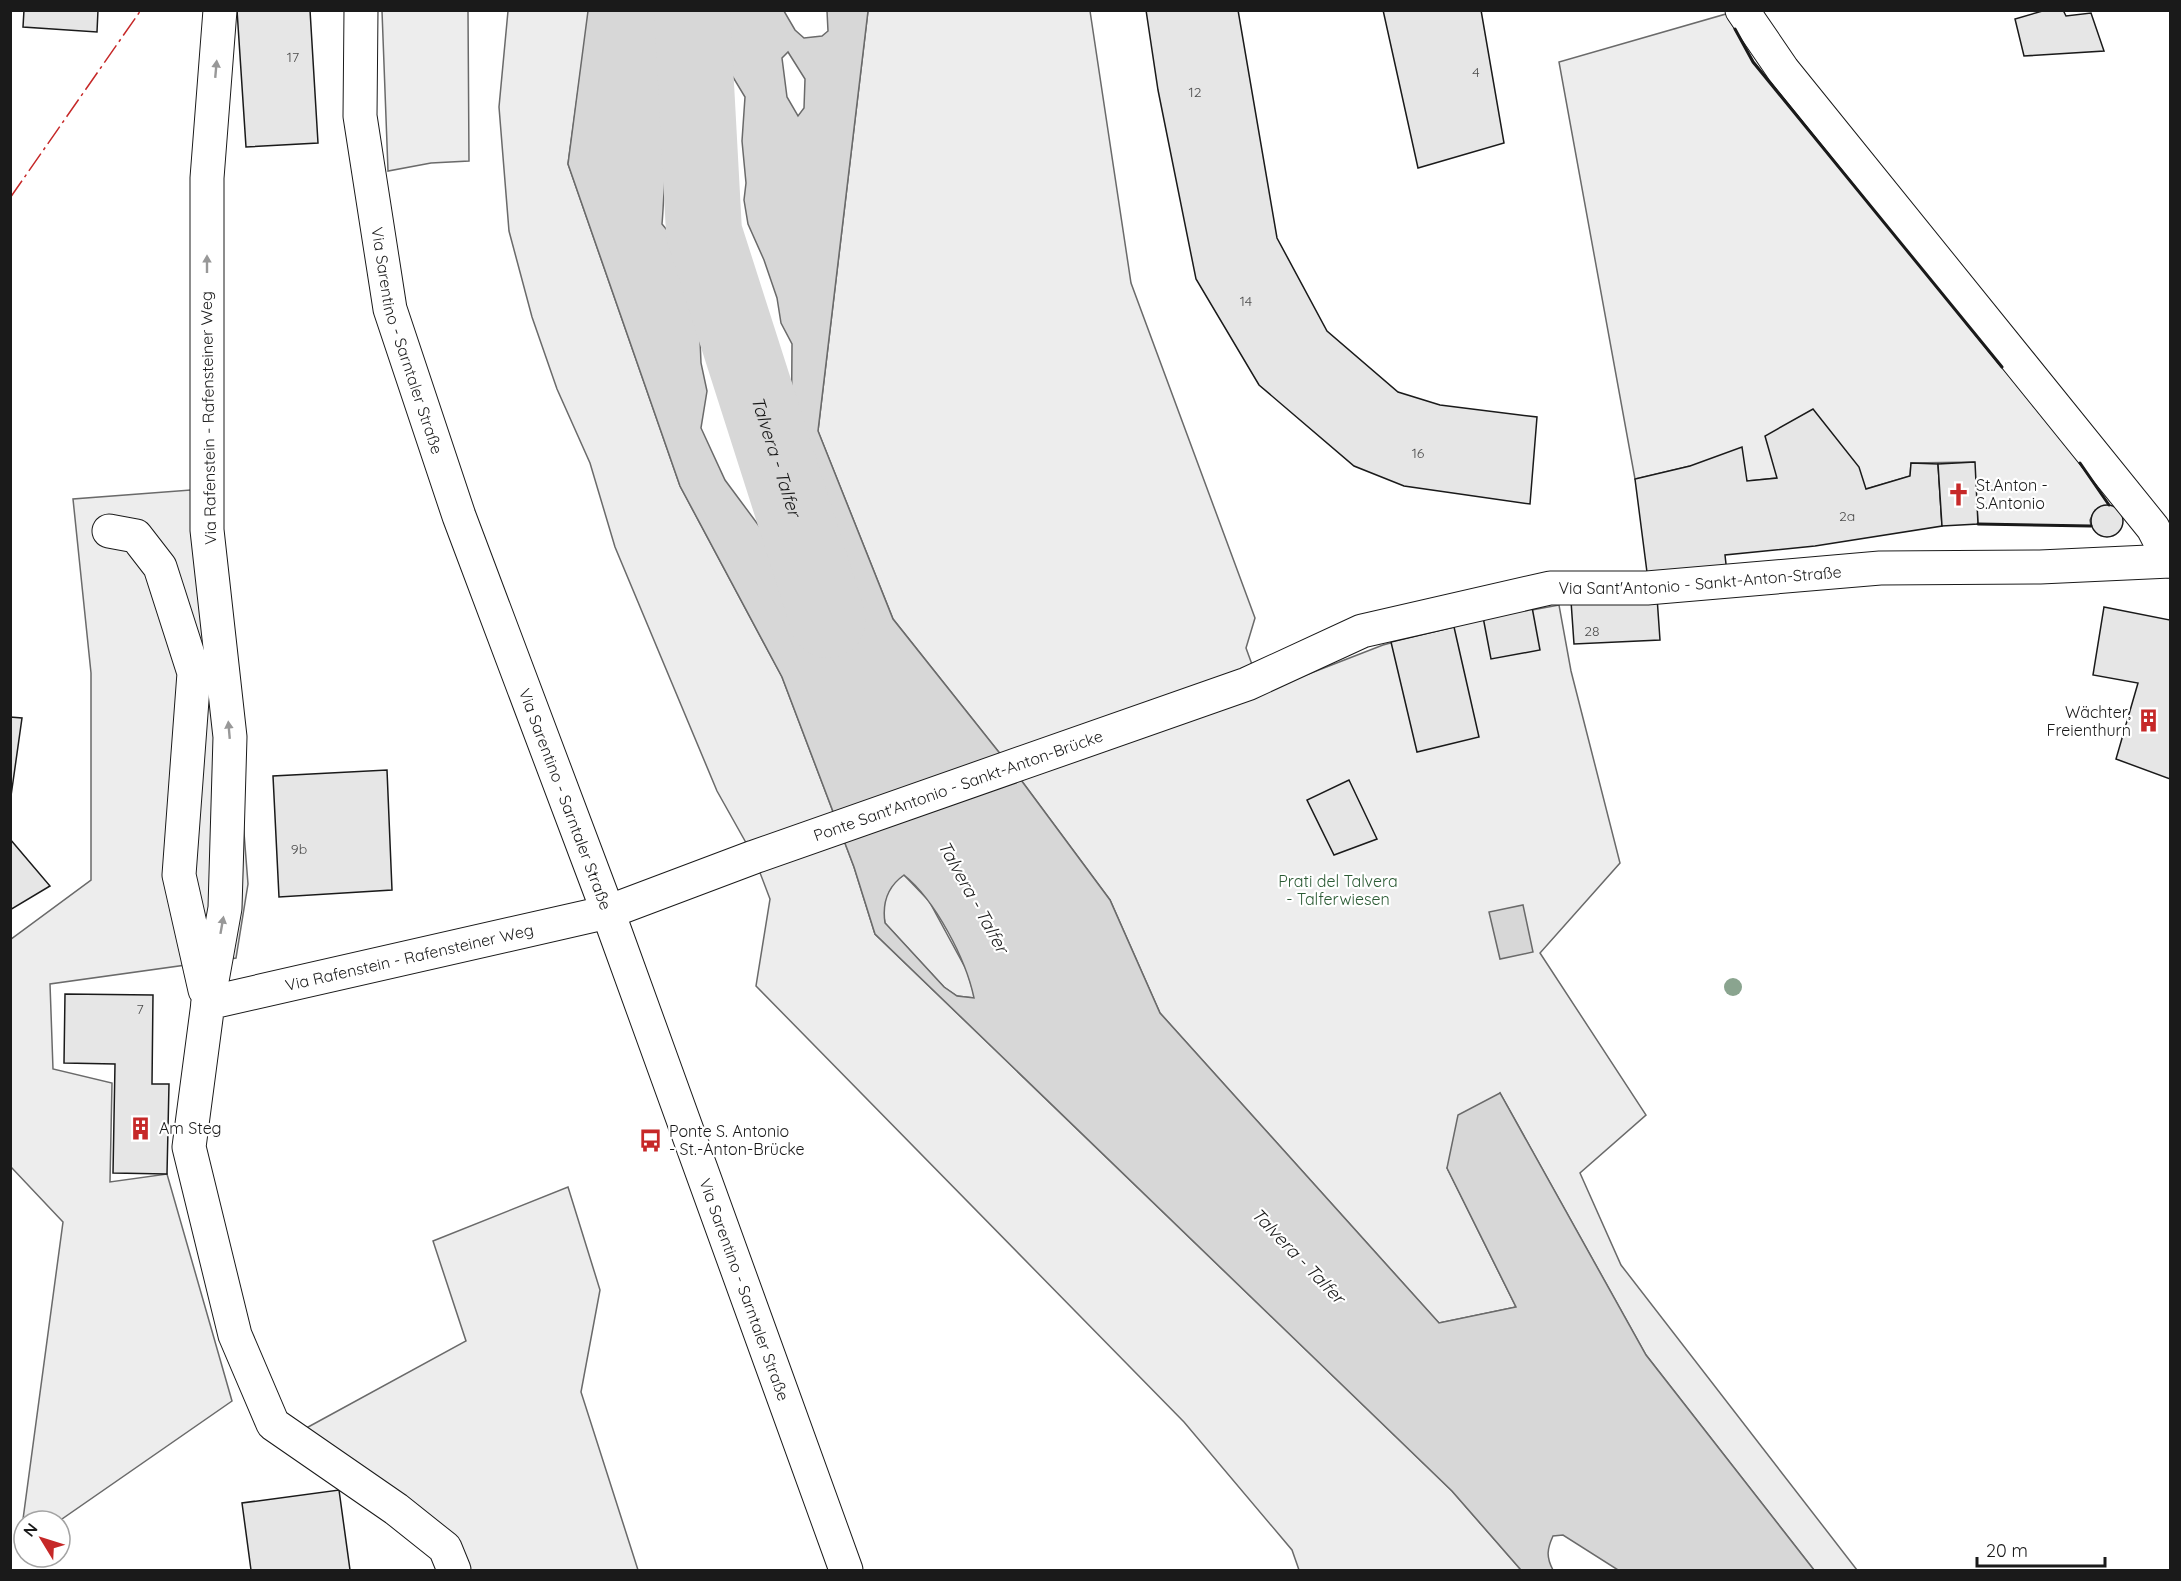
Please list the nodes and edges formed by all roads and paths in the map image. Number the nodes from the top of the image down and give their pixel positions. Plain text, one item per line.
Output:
1 (220, 10) edge
2 (361, 10) edge
3 (1742, 10) edge
4 (109, 531) dead end
5 (2170, 561) edge
6 (1247, 684) joint
7 (608, 912) junction
8 (208, 1003) junction
9 (454, 1570) edge
10 (846, 1570) edge

8 -> 1 street, Via Rafenstein - Rafensteiner Weg
2 - 7 street, Via Sarentino - Sarntaler Straße
3 - 5 street, Via Sant'Antonio - Sankt-Anton-Straße
4 - 8 street
5 - 6 street, Via Sant'Antonio - Sankt-Anton-Straße
6 - 7 street, Ponte Sant'Antonio - Sankt-Anton-Brücke
7 - 8 street, Via Rafenstein - Rafensteiner Weg
7 - 10 street, Via Sarentino - Sarntaler Straße
8 - 9 street, Via Rafenstein - Rafensteiner Weg

